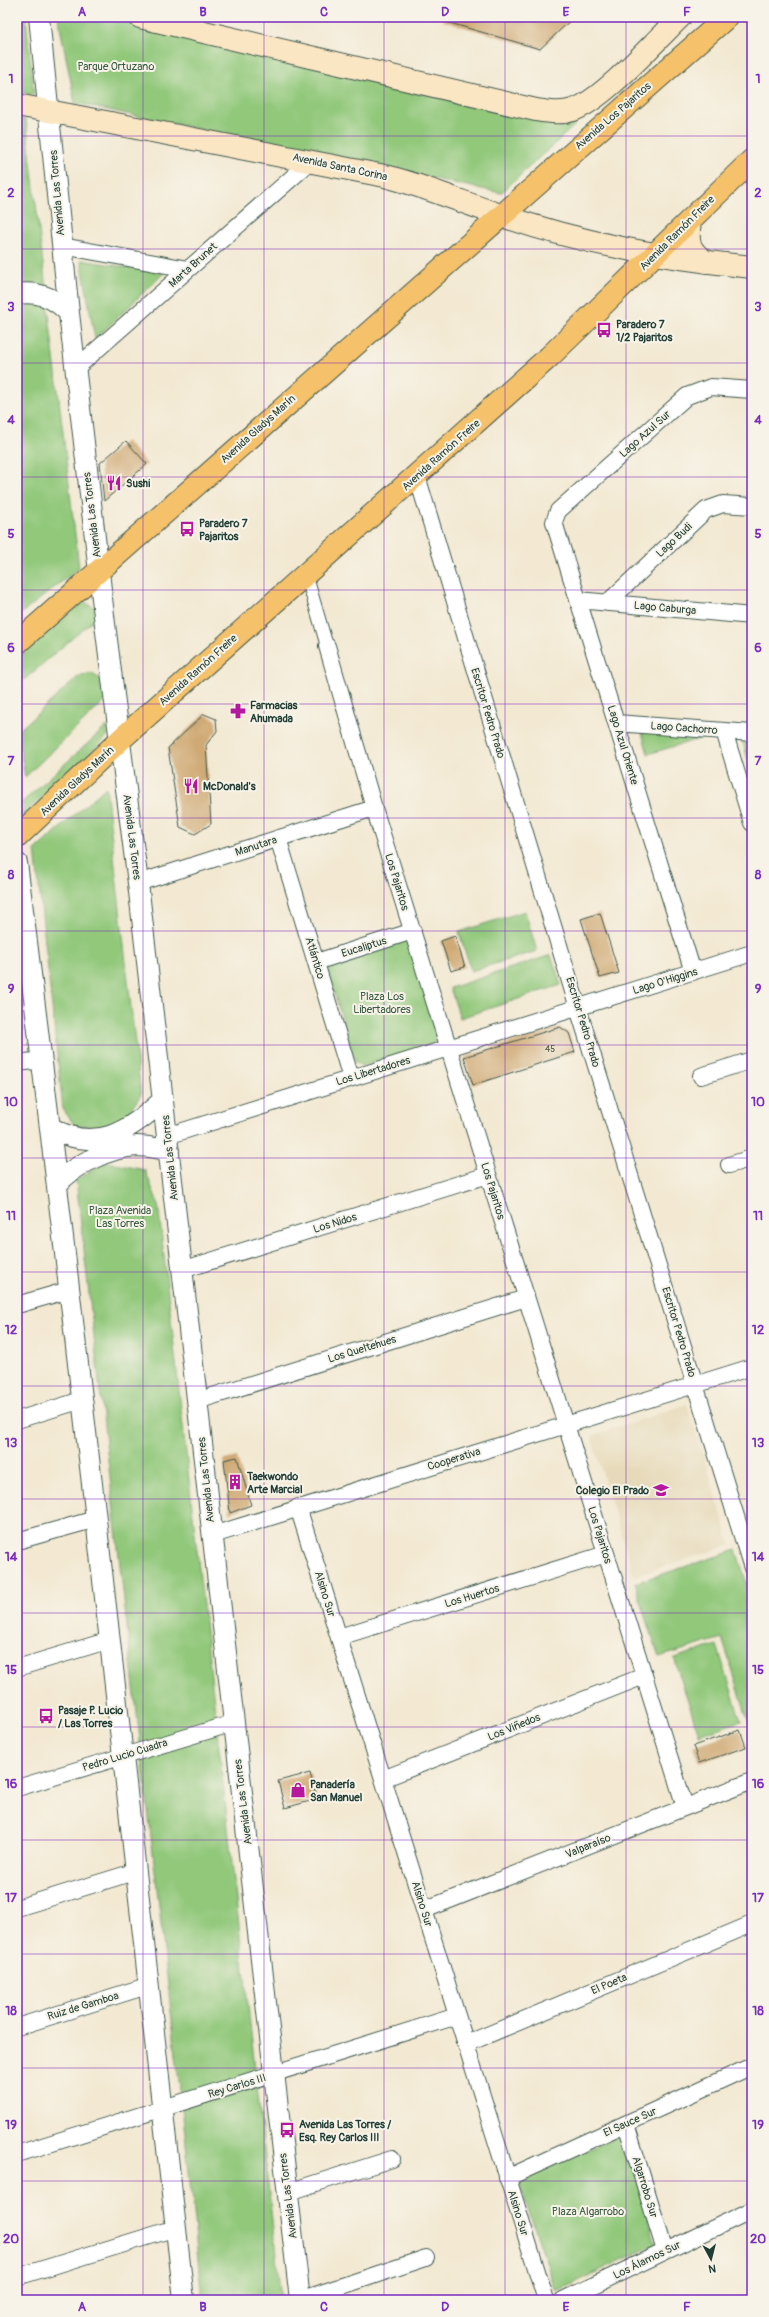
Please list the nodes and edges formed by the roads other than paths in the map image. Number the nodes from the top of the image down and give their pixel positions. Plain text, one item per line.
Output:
1 (39, 17) edge
2 (140, 17) edge
3 (680, 17) edge
4 (727, 17) edge
5 (17, 105) edge
6 (50, 112) junction
7 (311, 160) junction
8 (752, 160) edge
9 (500, 215) junction
10 (690, 221) junction
11 (62, 246) junction
12 (655, 255) junction
13 (706, 262) junction
14 (752, 267) edge
15 (188, 269) junction
16 (17, 294) edge
17 (69, 313) junction
18 (76, 369) junction
19 (752, 390) edge
20 (417, 476) junction
21 (752, 506) edge
22 (554, 518) joint
23 (98, 571) junction
24 (306, 574) junction
25 (578, 600) junction
26 (606, 603) junction
27 (752, 616) edge
28 (17, 643) edge
29 (327, 646) joint
30 (616, 722) junction
31 (724, 731) junction
32 (752, 733) edge
33 (120, 740) junction
34 (374, 808) junction
35 (752, 823) edge
36 (17, 837) edge
37 (278, 838) junction
38 (17, 863) edge
39 (138, 883) junction
40 (412, 931) junction
41 (752, 953) edge
42 (316, 962) junction
43 (693, 972) junction
44 (578, 1008) junction
45 (449, 1048) junction
46 (43, 1060) junction
47 (752, 1060) edge
48 (17, 1063) edge
49 (701, 1076) dead end
50 (351, 1078) junction
51 (163, 1100) junction
52 (50, 1127) junction
53 (168, 1143) junction
54 (752, 1158) edge
55 (729, 1165) dead end
56 (488, 1175) junction
57 (57, 1185) junction
58 (182, 1270) junction
59 (69, 1290) junction
60 (526, 1298) junction
61 (17, 1305) edge
62 (752, 1367) edge
63 (695, 1384) junction
64 (82, 1400) junction
65 (197, 1401) junction
66 (17, 1420) edge
67 (566, 1424) junction
68 (298, 1507) junction
69 (96, 1519) junction
70 (212, 1534) junction
71 (17, 1541) edge
72 (606, 1554) junction
73 (752, 1568) edge
74 (339, 1637) junction
75 (110, 1640) junction
76 (17, 1668) edge
77 (644, 1676) junction
78 (234, 1723) junction
79 (124, 1755) junction
80 (383, 1779) junction
81 (752, 1781) edge
82 (17, 1788) edge
83 (685, 1807) junction
84 (137, 1871) junction
85 (17, 1908) edge
86 (424, 1910) junction
87 (752, 1924) edge
88 (150, 1985) junction
89 (457, 2016) junction
90 (17, 2027) edge
91 (466, 2044) junction
92 (752, 2066) edge
93 (274, 2074) junction
94 (163, 2108) junction
95 (626, 2124) junction
96 (17, 2154) edge
97 (392, 2159) dead end
98 (507, 2178) junction
99 (288, 2192) junction
100 (752, 2210) edge
101 (176, 2228) junction
102 (665, 2251) junction
103 (426, 2258) dead end
104 (17, 2277) edge
105 (184, 2300) edge
106 (300, 2300) edge
107 (546, 2300) edge
108 (563, 2300) edge

1 - 6 street, Avenida Las Torres
2 - 3 main road
4 - 9 main road, Avenida Los Pajaritos
5 - 6 main road, Avenida Santa Corina
6 - 7 main road, Avenida Santa Corina
6 - 11 street, Avenida Las Torres
7 - 9 main road, Avenida Santa Corina
7 - 15 street, Marta Brunet
8 - 10 main road, Avenida Ramón Freire
9 - 12 main road, Avenida Santa Corina
9 - 23 main road, Avenida Gladys Marín
10 - 12 main road, Avenida Ramón Freire
10 - 13 main road
11 - 15 street
11 - 17 street, Avenida Las Torres
12 - 13 main road, Avenida Santa Corina
12 - 20 main road, Avenida Ramón Freire
13 - 14 main road, Avenida Santa Corina
15 - 18 street, Marta Brunet
16 - 17 street
17 - 18 street, Avenida Las Torres
18 - 23 street, Avenida Las Torres
19 - 22 street, Lago Azul Sur
20 - 24 main road, Avenida Ramón Freire
20 - 44 street, Escritor Pedro Prado
21 - 26 street, Lago Budi
22 - 25 street, Lago Azul Oriente
23 - 28 main road, Avenida Gladys Marín
23 - 33 street, Avenida Las Torres
24 - 29 street, Los Pajaritos
24 - 33 main road, Avenida Ramón Freire
25 - 26 street, Lago Caburga
25 - 30 street, Lago Azul Oriente
26 - 27 street, Lago Caburga
29 - 34 street, Los Pajaritos
30 - 31 street, Lago Cachorro
30 - 43 street, Lago Azul Oriente
31 - 32 street, Lago Cachorro
31 - 35 street
33 - 36 main road, Avenida Gladys Marín
33 - 39 street, Avenida Las Torres
34 - 37 street, Manutara
34 - 40 street, Los Pajaritos
37 - 39 street, Manutara
37 - 42 street, Atlántico
38 - 46 street
39 - 51 street, Avenida Las Torres
40 - 42 street, Eucaliptus
40 - 45 street, Los Pajaritos
41 - 43 street, Lago O'Higgins
42 - 50 street, Atlántico
43 - 44 street, Lago O'Higgins
44 - 45 street, Los Libertadores
44 - 63 street, Escritor Pedro Prado
45 - 50 street, Los Libertadores
45 - 56 street, Los Pajaritos
46 - 48 street
46 - 52 street
47 - 49 street
50 - 53 street, Los Libertadores
51 - 52 street
51 - 53 street, Avenida Las Torres
52 - 57 street
53 - 57 street
53 - 58 street, Avenida Las Torres
54 - 55 street
56 - 58 street, Los Nidos
56 - 60 street, Los Pajaritos
57 - 59 street
58 - 65 street, Avenida Las Torres
59 - 61 street
59 - 64 street
60 - 65 street, Los Queltehues
60 - 67 street, Los Pajaritos
62 - 63 street, Cooperativa
63 - 67 street, Cooperativa
63 - 73 street, Escritor Pedro Prado
64 - 66 street
64 - 69 street
65 - 70 street, Avenida Las Torres
67 - 68 street, Cooperativa
67 - 72 street, Los Pajaritos
68 - 70 street, Cooperativa
68 - 74 street, Alsino Sur
69 - 71 street
69 - 75 street
70 - 78 street, Avenida Las Torres
72 - 74 street, Los Huertos
72 - 77 street, Los Pajaritos
74 - 80 street, Alsino Sur
75 - 76 street
75 - 79 street
77 - 80 street, Los Viñedos
77 - 83 street, Los Pajaritos
78 - 79 street, Pedro Lucio Cuadra
78 - 93 street, Avenida Las Torres
79 - 82 street, Pedro Lucio Cuadra
79 - 84 street
80 - 86 street, Alsino Sur
81 - 83 street, Valparaíso
83 - 86 street, Valparaíso
84 - 85 street
84 - 88 street
86 - 89 street, Alsino Sur
87 - 91 street, El Poeta
88 - 90 street, Ruiz de Gamboa
88 - 94 street
89 - 91 street, Alsino Sur
89 - 93 street, Rey Carlos III
91 - 98 street, Alsino Sur
92 - 95 street, El Sauce Sur
93 - 94 street, Rey Carlos III
93 - 99 street, Avenida Las Torres
94 - 96 street, Rey Carlos III
94 - 101 street
95 - 98 street, El Sauce Sur
95 - 102 street, Algarrobo Sur
97 - 99 street
98 - 107 street, Alsino Sur
99 - 106 street, Avenida Las Torres
100 - 102 street, Los Álamos Sur
101 - 104 street
101 - 105 street
102 - 108 street, Los Álamos Sur
103 - 106 street

